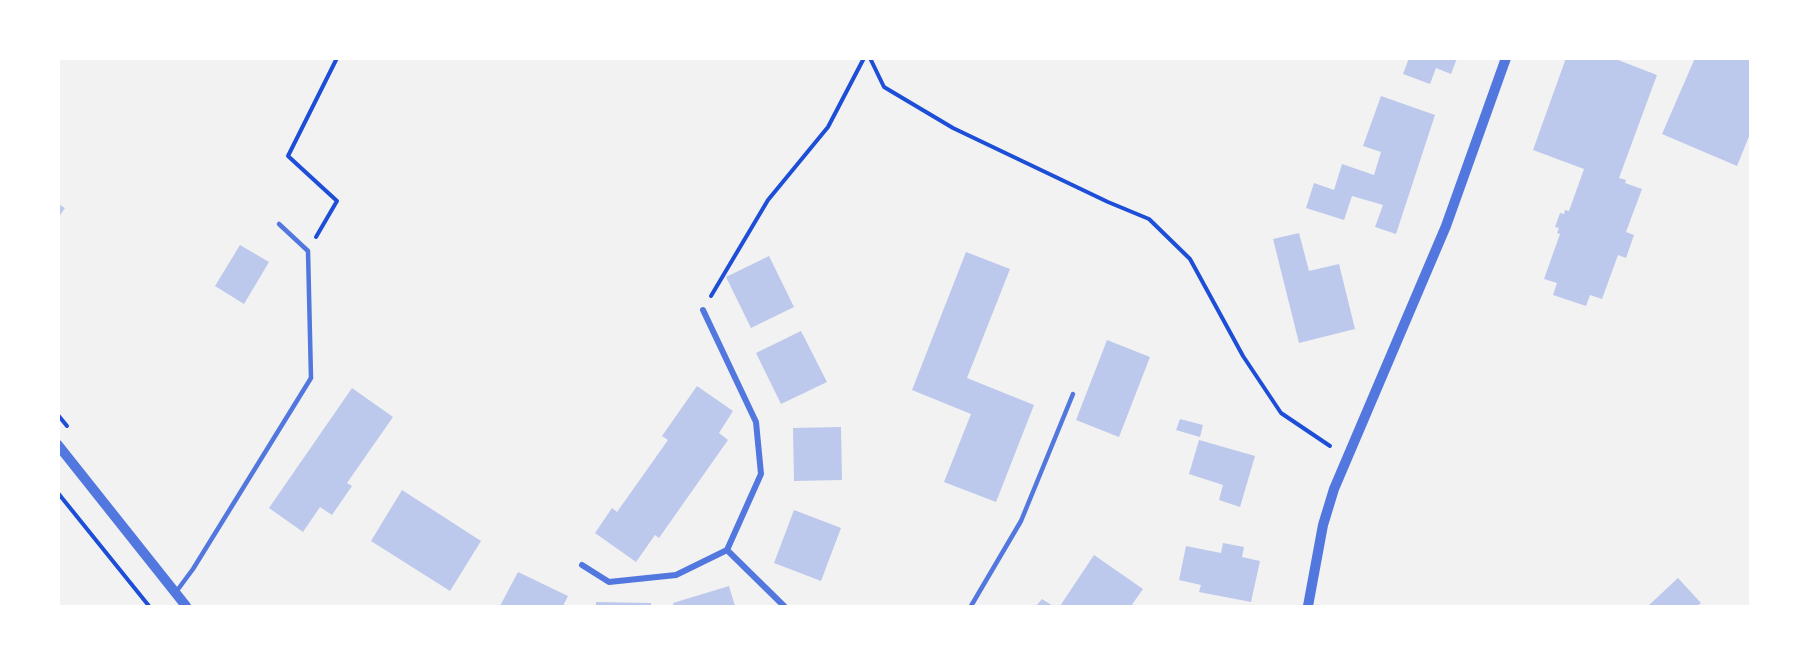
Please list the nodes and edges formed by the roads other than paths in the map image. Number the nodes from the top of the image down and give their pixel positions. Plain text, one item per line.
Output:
1 (1506, 58) edge
2 (279, 224) dead end
3 (703, 310) road end
4 (1073, 394) dead end
5 (58, 445) edge
6 (727, 550) junction
7 (582, 565) dead end
8 (176, 593) junction
9 (186, 606) edge
10 (784, 606) edge
11 (971, 606) edge
12 (1308, 606) edge

1 - 12 street
2 - 8 lane
3 - 6 street
4 - 11 lane
5 - 8 street
6 - 7 street
6 - 10 street
8 - 9 street

